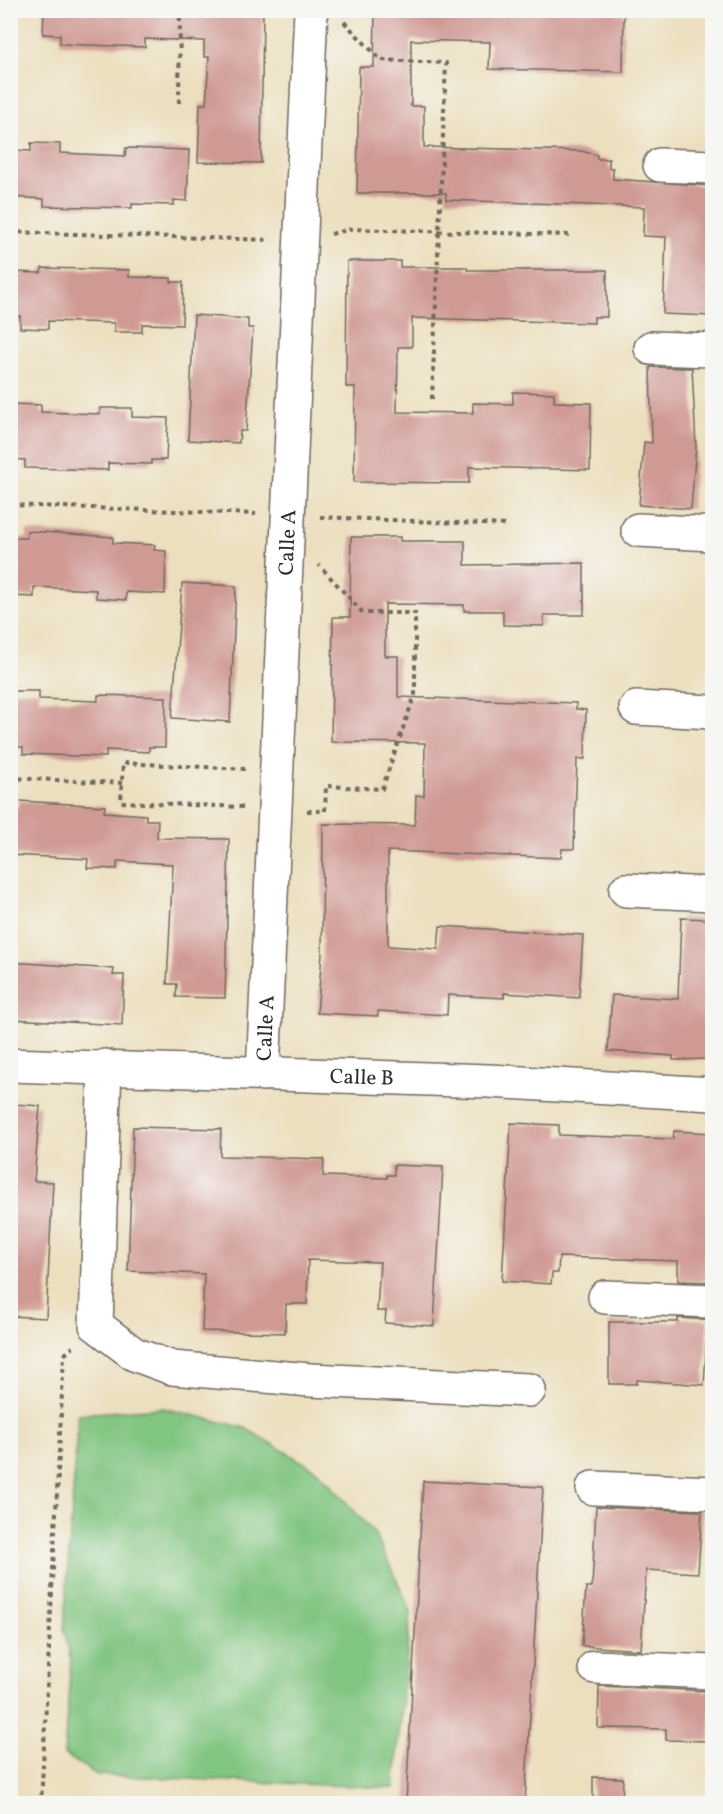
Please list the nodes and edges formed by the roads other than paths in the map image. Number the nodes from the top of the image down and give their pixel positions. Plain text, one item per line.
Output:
1 (326, 15) edge
2 (660, 165) dead end
3 (712, 167) edge
4 (651, 348) dead end
5 (712, 350) edge
6 (638, 530) dead end
7 (712, 534) edge
8 (636, 708) dead end
9 (712, 712) edge
10 (626, 890) dead end
11 (712, 894) edge
12 (10, 1065) edge
13 (105, 1066) junction
14 (263, 1074) junction
15 (712, 1095) edge
16 (605, 1297) dead end
17 (712, 1301) edge
18 (529, 1390) dead end
19 (593, 1488) dead end
20 (712, 1493) edge
21 (595, 1667) dead end
22 (712, 1672) edge

1 - 14 street, Calle A
2 - 3 street
4 - 5 street
6 - 7 street
8 - 9 street
10 - 11 street
12 - 13 street, Calle B
13 - 14 street, Calle B
13 - 18 street
14 - 15 street, Calle B
16 - 17 street
19 - 20 street
21 - 22 street

